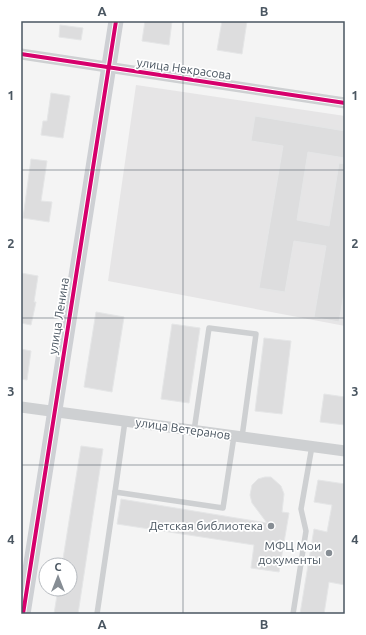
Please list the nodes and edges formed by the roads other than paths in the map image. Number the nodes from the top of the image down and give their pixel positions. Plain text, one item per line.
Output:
1 (116, 21) edge
2 (21, 54) edge
3 (107, 68) junction
4 (345, 103) edge
5 (21, 407) edge
6 (54, 411) junction
7 (125, 421) junction
8 (194, 431) junction
9 (238, 436) junction
10 (312, 446) junction
11 (345, 451) edge
12 (114, 492) junction
13 (23, 614) edge
14 (97, 614) edge
15 (293, 614) edge

1 - 3 street, улица Ленина
2 - 3 street, улица Некрасова
3 - 4 street, улица Некрасова
3 - 6 street, улица Ленина
5 - 6 street, улица Ветеранов
6 - 7 street, улица Ветеранов
6 - 13 street, улица Ленина
7 - 8 street, улица Ветеранов
7 - 12 lane
8 - 9 street, улица Ветеранов
8 - 9 lane
9 - 10 street, улица Ветеранов
9 - 12 lane
10 - 11 street, улица Ветеранов
10 - 15 lane
12 - 14 lane

